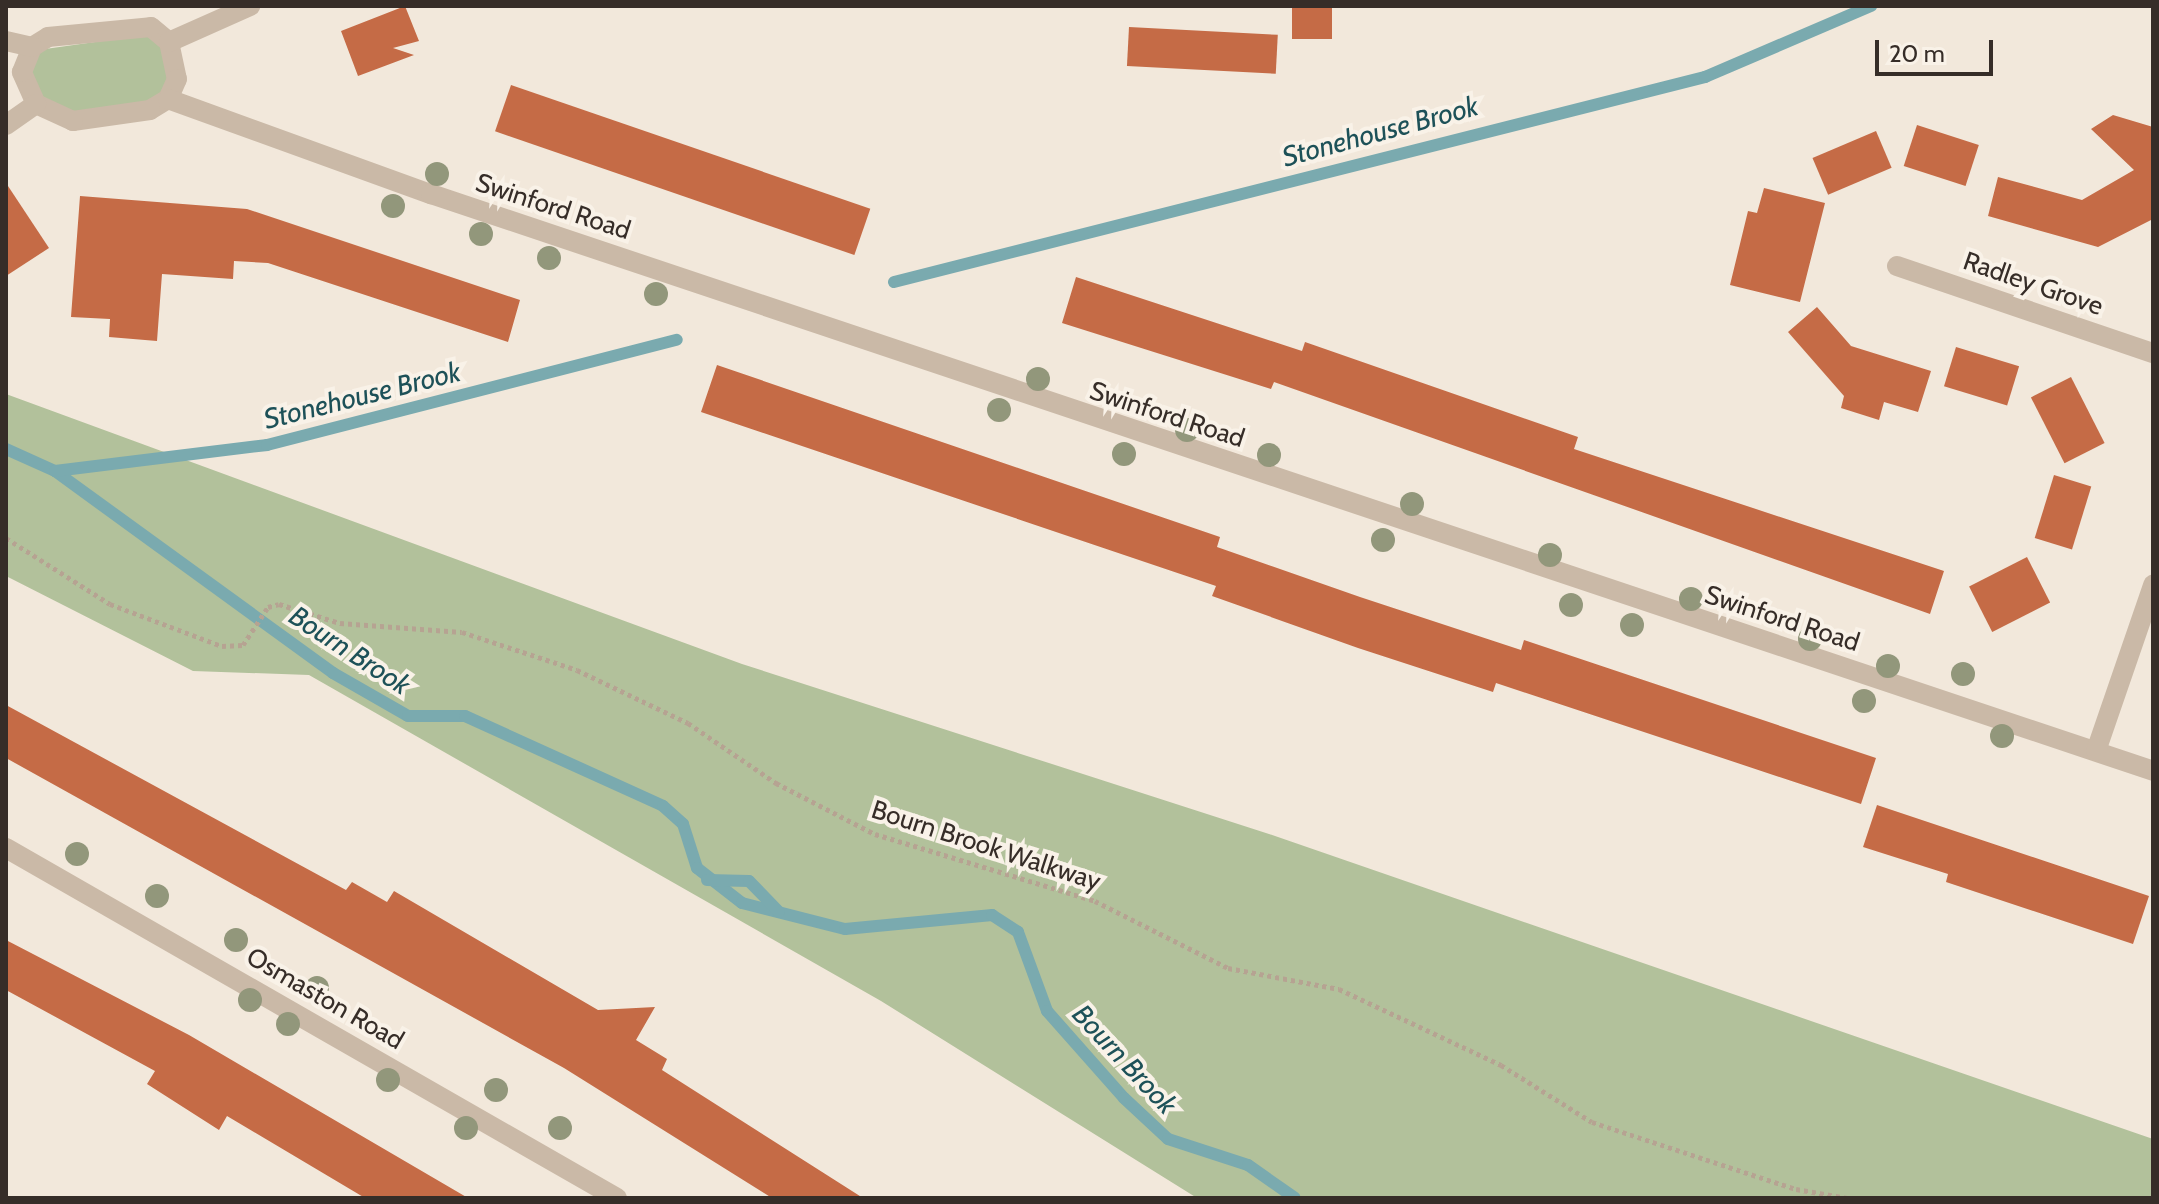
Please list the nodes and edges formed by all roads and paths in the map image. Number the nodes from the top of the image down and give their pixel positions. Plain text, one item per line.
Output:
1 (250, 6) edge
2 (6, 41) edge
3 (169, 42) junction
4 (32, 47) junction
5 (168, 99) junction
6 (36, 104) junction
7 (6, 125) edge
8 (1897, 266) dead end
9 (2153, 353) edge
10 (6, 538) edge
11 (2153, 585) edge
12 (2096, 751) junction
13 (2153, 771) edge
14 (6, 848) edge
15 (617, 1198) edge
16 (1847, 1198) edge

1 - 3 street
2 - 4 street
3 - 4 street
3 - 5 street
4 - 6 street
5 - 6 street
5 - 12 street, Swinford Road
6 - 7 street
8 - 9 street, Radley Grove
10 - 16 path, Bourn Brook Walkway
11 - 12 street
12 - 13 street, Swinford Road
14 - 15 street, Osmaston Road

